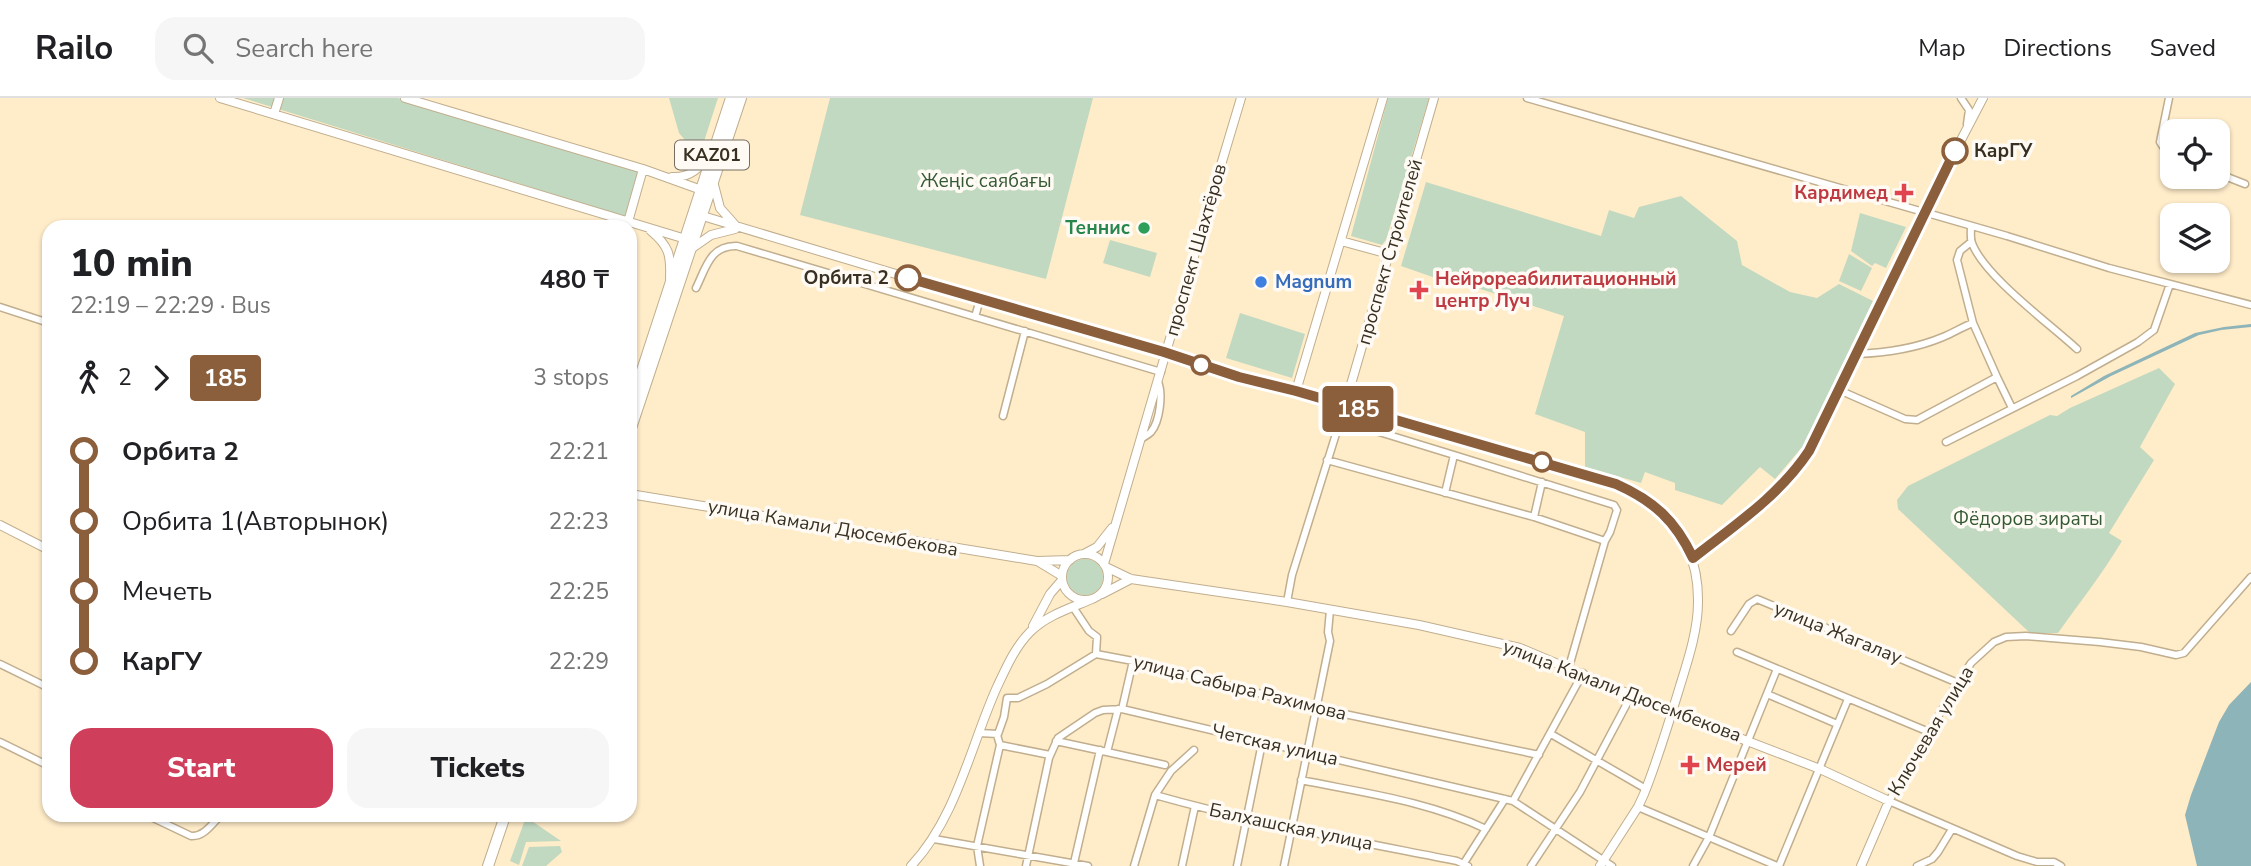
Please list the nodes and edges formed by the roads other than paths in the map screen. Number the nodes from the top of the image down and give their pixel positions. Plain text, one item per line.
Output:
1 (220, 98) edge
2 (279, 98) edge
3 (405, 98) edge
4 (731, 98) edge
5 (741, 98) edge
6 (1241, 98) edge
7 (1383, 98) edge
8 (1434, 98) edge
9 (1527, 98) edge
10 (1961, 98) edge
11 (1983, 98) edge
12 (2169, 98) edge
13 (274, 114) junction
14 (2165, 119) edge
15 (1965, 133) junction
16 (717, 140) junction
17 (647, 170) junction
18 (2230, 178) edge
19 (713, 181) junction
20 (2245, 184) dead end
21 (705, 191) junction
22 (1924, 213) junction
23 (698, 214) junction
24 (621, 220) edge
25 (629, 220) edge
26 (637, 224) edge
27 (646, 227) junction
28 (1971, 227) junction
29 (738, 228) junction
30 (1341, 241) junction
31 (1971, 242) junction
32 (690, 243) junction
33 (1389, 254) junction
34 (930, 284) junction
35 (670, 285) junction
36 (2170, 285) junction
37 (696, 288) dead end
38 (980, 299) junction
39 (925, 301) junction
40 (2251, 305) edge
41 (0, 307) edge
42 (975, 317) junction
43 (42, 321) edge
44 (1973, 323) junction
45 (1025, 331) junction
46 (1100, 334) junction
47 (2077, 349) dead end
48 (1095, 352) junction
49 (1166, 353) junction
50 (1856, 354) junction
51 (1161, 372) junction
52 (1997, 377) junction
53 (637, 386) edge
54 (1839, 390) junction
55 (1296, 391) junction
56 (1345, 405) junction
57 (2012, 408) junction
58 (637, 409) edge
59 (1003, 416) dead end
60 (1340, 420) junction
61 (1945, 442) dead end
62 (1454, 455) junction
63 (1327, 460) junction
64 (1542, 482) junction
65 (1445, 493) junction
66 (637, 495) edge
67 (1534, 517) junction
68 (1116, 523) junction
69 (0, 525) edge
70 (1605, 541) junction
71 (42, 546) edge
72 (1080, 555) junction
73 (1693, 558) junction
74 (1070, 560) junction
75 (1037, 561) junction
76 (1105, 565) junction
77 (2251, 577) edge
78 (1062, 578) junction
79 (1131, 579) junction
80 (1096, 597) junction
81 (1287, 602) junction
82 (1073, 607) junction
83 (1329, 610) junction
84 (1731, 631) dead end
85 (1030, 632) junction
86 (1737, 652) dead end
87 (1096, 654) junction
88 (1133, 661) junction
89 (0, 664) edge
90 (1569, 667) junction
91 (1777, 669) junction
92 (1583, 673) junction
93 (1958, 682) junction
94 (42, 685) edge
95 (1632, 694) junction
96 (1767, 694) junction
97 (1848, 699) junction
98 (1316, 708) junction
99 (1120, 709) junction
100 (1672, 712) junction
101 (1837, 724) junction
102 (1929, 732) junction
103 (979, 733) junction
104 (1551, 734) junction
105 (997, 735) junction
106 (1748, 740) junction
107 (1056, 741) junction
108 (0, 742) edge
109 (1262, 743) junction
110 (1000, 745) junction
111 (1194, 750) dead end
112 (1104, 751) junction
113 (1306, 752) junction
114 (1050, 755) junction
115 (1539, 755) junction
116 (1597, 761) junction
117 (42, 763) edge
118 (1165, 765) dead end
119 (1820, 769) junction
120 (1301, 780) junction
121 (1646, 789) junction
122 (1155, 795) junction
123 (1509, 800) junction
124 (1889, 801) junction
125 (1195, 806) junction
126 (1638, 807) junction
127 (1247, 818) junction
128 (162, 822) edge
129 (214, 822) edge
130 (496, 822) edge
131 (503, 822) edge
132 (1290, 828) junction
133 (1555, 828) junction
134 (1486, 829) junction
135 (1952, 829) junction
136 (1709, 837) junction
137 (934, 839) junction
138 (978, 846) junction
139 (1028, 855) junction
140 (1074, 863) junction
141 (1601, 863) edge
142 (1461, 864) edge
143 (482, 866) edge
144 (488, 866) edge
145 (911, 866) edge
146 (980, 866) edge
147 (1026, 866) edge
148 (1088, 866) edge
149 (1134, 866) edge
150 (1182, 866) edge
151 (1237, 866) edge
152 (1283, 866) edge
153 (1531, 866) edge
154 (1612, 866) edge
155 (1693, 866) edge
156 (1778, 866) edge
157 (1861, 866) edge
158 (1917, 866) edge
159 (2061, 866) edge

1 - 13 main road
2 - 13 main road
3 - 17 main road
4 - 16 highway, KАZ01
5 - 19 highway, KАZ01
6 - 49 main road, проспект Шахтёров
7 - 30 main road
8 - 33 main road, проспект Строителей
9 - 22 street
10 - 15 street
11 - 15 main road
12 - 14 street
13 - 24 main road
15 - 22 main road
16 - 17 main road
16 - 21 highway, KАZ01
17 - 21 main road
17 - 25 main road
18 - 20 street
19 - 21 highway, KАZ01
19 - 29 main road
21 - 23 highway, KАZ01
22 - 28 street
22 - 50 main road
23 - 29 main road
23 - 32 highway, KАZ01
26 - 27 main road
27 - 32 main road
27 - 35 main road
28 - 31 street
28 - 36 street
29 - 32 main road
29 - 34 main road
30 - 33 main road
30 - 55 main road
31 - 44 street
31 - 47 street
32 - 35 highway, KАZ01
32 - 58 highway, KАZ01
33 - 56 main road, проспект Строителей
34 - 38 main road
34 - 39 street
35 - 53 highway, KАZ01
36 - 40 street
36 - 57 street
37 - 39 street
38 - 42 street
38 - 46 main road
39 - 42 street
41 - 43 street
42 - 45 street
44 - 50 street
44 - 52 street
45 - 48 street
45 - 59 street
46 - 48 street
46 - 49 main road
48 - 51 street
49 - 51 main road, проспект Шахтёров
49 - 55 main road
50 - 54 main road
51 - 68 main road, проспект Шахтёров
52 - 54 street
52 - 57 street
54 - 73 main road
55 - 56 main road
56 - 60 street
56 - 73 main road
57 - 61 street
60 - 62 street
60 - 63 street
62 - 64 street
62 - 65 street
63 - 65 street
63 - 81 street
64 - 67 street
64 - 70 street
65 - 67 street
66 - 75 main road, улица Камали Дюсембекова
67 - 70 street
68 - 72 main road
68 - 76 main road, проспект Шахтёров
69 - 71 main road
70 - 90 street
72 - 74 main road
72 - 76 main road
73 - 100 main road
74 - 75 main road
74 - 78 main road
75 - 78 main road
76 - 79 main road, улица Камали Дюсембекова
76 - 80 main road
77 - 93 street, Ключевая улица
78 - 80 main road
78 - 85 main road
79 - 80 main road
79 - 81 main road, улица Камали Дюсембекова
80 - 82 main road
81 - 83 main road, улица Камали Дюсембекова
82 - 85 main road
82 - 87 street
83 - 90 main road, улица Камали Дюсембекова
83 - 98 street
84 - 93 street, улица Жагалау
85 - 103 main road
86 - 91 street
87 - 88 street, улица Сабыра Рахимова
87 - 105 street
88 - 98 street, улица Сабыра Рахимова
88 - 99 street
89 - 94 street
90 - 92 main road, улица Камали Дюсембекова
91 - 96 street
91 - 97 street
92 - 95 main road, улица Камали Дюсембекова
92 - 104 street
93 - 102 street, Ключевая улица
95 - 100 main road, улица Камали Дюсембекова
95 - 116 street
96 - 101 street
96 - 106 street
97 - 101 street
97 - 102 street
98 - 113 street
98 - 115 street, улица Сабыра Рахимова
99 - 107 street
99 - 109 street, Четская улица
99 - 112 street
100 - 106 main road, улица Камали Дюсембекова
100 - 121 main road
101 - 119 street
102 - 124 street, Ключевая улица
103 - 105 street
103 - 137 main road
104 - 115 street
104 - 116 street
105 - 110 street
106 - 119 main road, улица Камали Дюсембекова
106 - 136 street
107 - 112 street
107 - 114 street
108 - 117 street
109 - 113 street, Четская улица
109 - 127 street
110 - 114 street
110 - 138 street
111 - 122 street
112 - 118 street
112 - 140 street
113 - 120 street
113 - 123 street, Четская улица
114 - 139 street
115 - 123 street
116 - 121 street
116 - 133 street
119 - 124 main road, улица Камали Дюсембекова
119 - 156 street
120 - 132 street
120 - 134 street
121 - 126 main road
122 - 125 street, Балхашская улица
122 - 149 street
123 - 133 street, Четская улица
123 - 134 street
124 - 135 street, улица Камали Дюсембекова
124 - 157 main road, Ключевая улица
125 - 127 street, Балхашская улица
125 - 150 street
126 - 136 street
126 - 141 main road
127 - 132 street, Балхашская улица
127 - 151 street
128 - 129 street
130 - 143 highway
131 - 144 highway
132 - 142 street, Балхашская улица
132 - 152 street
133 - 141 street, Четская улица
133 - 153 street
134 - 142 street
135 - 158 street
135 - 159 street, улица Камали Дюсембекова
136 - 155 street
136 - 156 street
137 - 138 street
137 - 145 main road
138 - 139 street
138 - 146 street
139 - 140 street
139 - 147 street
140 - 148 street
141 - 154 street, Четская улица

